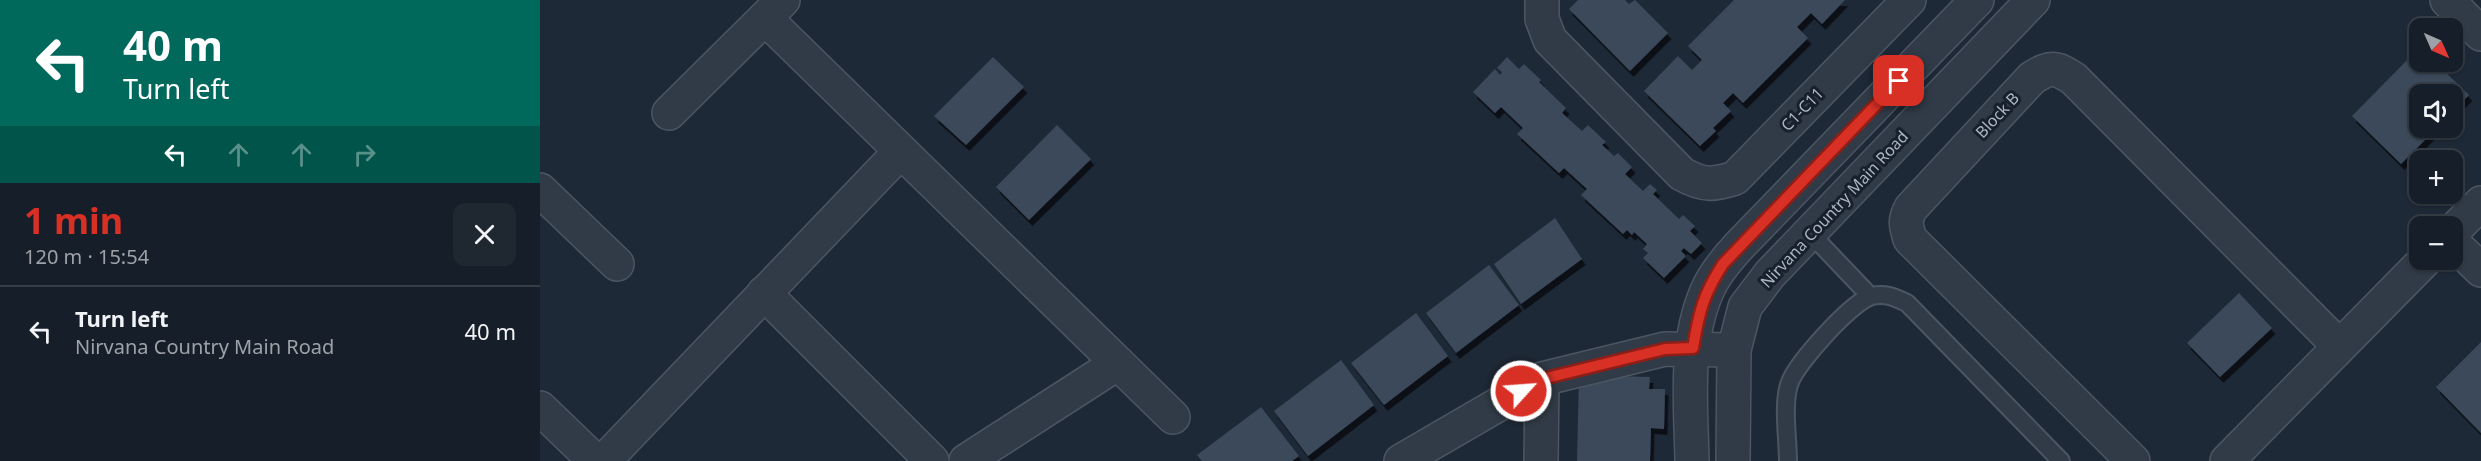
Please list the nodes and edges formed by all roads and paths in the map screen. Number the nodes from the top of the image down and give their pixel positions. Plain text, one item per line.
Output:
1 (1542, 0) edge
2 (1909, 0) edge
3 (1977, 0) edge
4 (2033, 0) edge
5 (2447, 0) edge
6 (774, 9) edge
7 (2481, 34) edge
8 (669, 113) dead end
9 (901, 151) junction
10 (540, 190) edge
11 (2481, 203) edge
12 (2463, 221) edge
13 (1810, 233) junction
14 (2463, 253) edge
15 (617, 264) dead end
16 (2415, 270) edge
17 (2481, 270) edge
18 (764, 293) junction
19 (1870, 296) junction
20 (2340, 346) junction
21 (1693, 348) junction
22 (1734, 350) junction
23 (1118, 363) junction
24 (1542, 379) junction
25 (540, 408) edge
26 (1173, 417) dead end
27 (595, 461) edge
28 (604, 461) edge
29 (932, 461) edge
30 (966, 461) edge
31 (1401, 461) edge
32 (1541, 461) edge
33 (1692, 461) edge
34 (1733, 461) edge
35 (1788, 461) edge
36 (2061, 461) edge
37 (2133, 461) edge
38 (2227, 461) edge

1 - 2 street, C1-C11
3 - 21 street
4 - 13 street, Nirvana Country Main Road
5 - 7 street
6 - 8 street
6 - 9 street
9 - 18 street
9 - 23 street
10 - 15 street
11 - 12 street
13 - 19 lane
13 - 22 street, Nirvana Country Main Road
14 - 17 street
16 - 20 street
18 - 28 street
18 - 29 street
19 - 35 lane
19 - 36 lane
20 - 37 street, Block B
20 - 38 street
21 - 22 street
21 - 24 street
21 - 33 street
22 - 34 street, Nirvana Country Main Road
23 - 26 street
23 - 30 street
24 - 31 street
24 - 32 street
25 - 27 street

